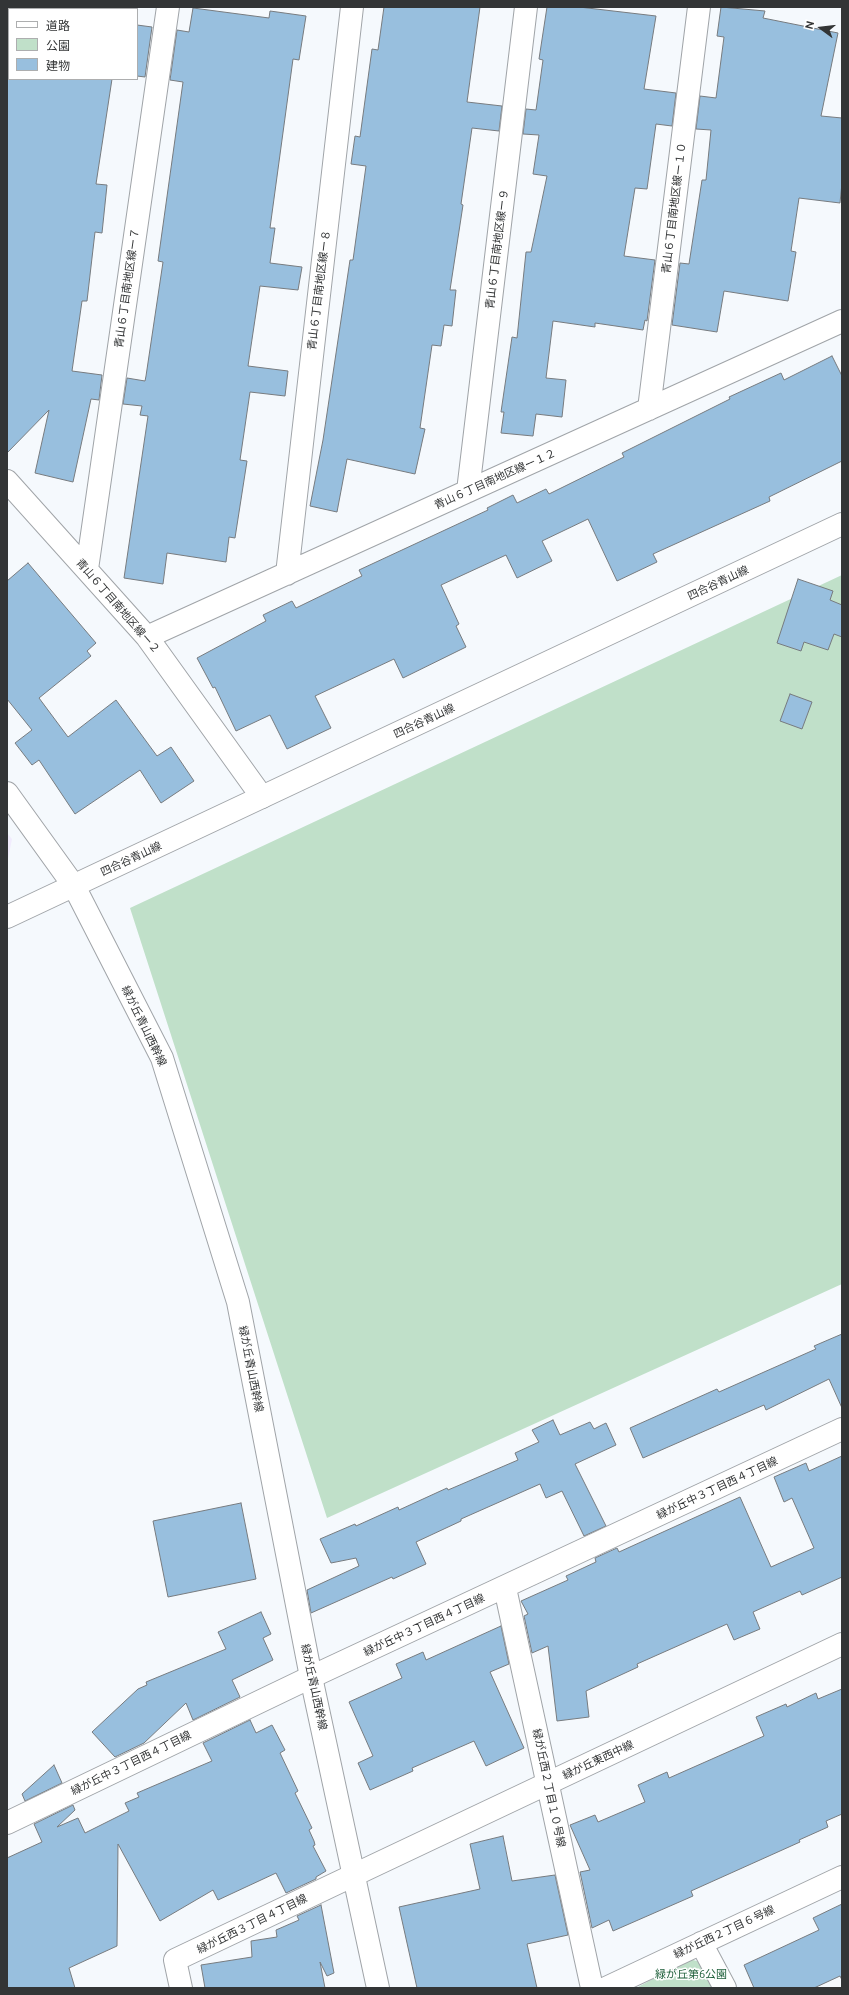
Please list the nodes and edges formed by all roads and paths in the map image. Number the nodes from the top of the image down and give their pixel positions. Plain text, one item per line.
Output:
1 (168, 7) edge
2 (352, 7) edge
3 (526, 7) edge
4 (699, 7) edge
5 (842, 321) edge
6 (650, 409) junction
7 (7, 481) edge
8 (468, 491) junction
9 (842, 524) edge
10 (87, 569) junction
11 (287, 574) junction
12 (147, 637) junction
13 (7, 793) edge
14 (262, 797) junction
15 (74, 886) junction
16 (7, 917) edge
17 (842, 1429) edge
18 (505, 1588) junction
19 (842, 1644) edge
20 (311, 1677) junction
21 (549, 1783) junction
22 (7, 1823) edge
23 (354, 1875) junction
24 (842, 1877) edge
25 (701, 1943) junction
26 (181, 1988) edge
27 (378, 1988) edge
28 (592, 1988) edge
29 (606, 1988) edge
30 (725, 1988) edge

1 - 10 street, 青山６丁目南地区線ー７
2 - 11 street, 青山６丁目南地区線ー８
3 - 8 street, 青山６丁目南地区線ー９
4 - 6 street, 青山６丁目南地区線ー１０
5 - 6 street, 青山６丁目南地区線ー１２
6 - 8 street, 青山６丁目南地区線ー１２
7 - 10 street, 青山６丁目南地区線ー２
8 - 11 street, 青山６丁目南地区線ー１２
9 - 14 street, 四合谷青山線
10 - 12 street, 青山６丁目南地区線ー２
11 - 12 street, 青山６丁目南地区線ー１２
12 - 14 street, 青山６丁目南地区線ー２
13 - 15 street, 緑が丘青山西幹線
14 - 15 street, 四合谷青山線
15 - 16 street, 四合谷青山線
15 - 20 street, 緑が丘青山西幹線
17 - 18 street, 緑が丘中３丁目西４丁目線
18 - 20 street, 緑が丘中３丁目西４丁目線
18 - 21 street, 緑が丘西２丁目１０号線
19 - 21 street, 緑が丘東西中線
20 - 22 street, 緑が丘中３丁目西４丁目線
20 - 23 street, 緑が丘青山西幹線
21 - 23 street, 緑が丘東西中線
21 - 28 street, 緑が丘西２丁目１０号線
23 - 26 street, 緑が丘西３丁目４丁目線
23 - 27 street, 緑が丘青山西幹線
24 - 25 street, 緑が丘西２丁目６号線
25 - 29 street, 緑が丘西２丁目６号線
25 - 30 street

